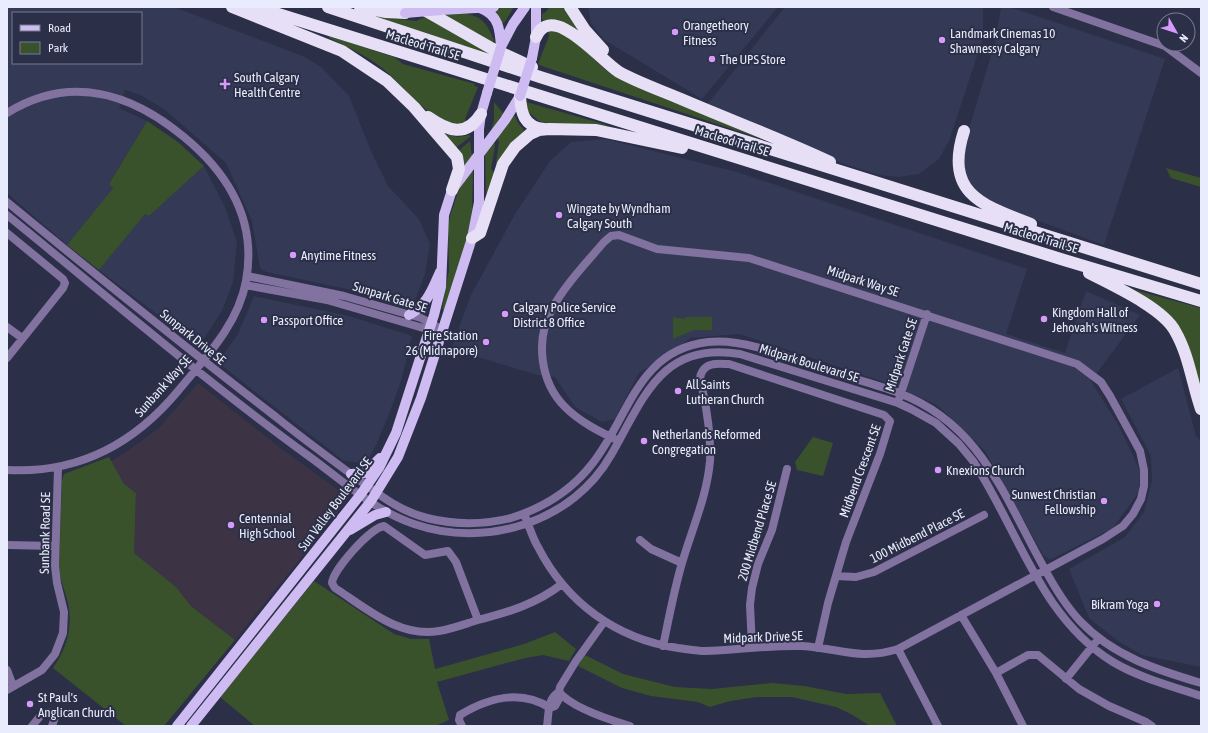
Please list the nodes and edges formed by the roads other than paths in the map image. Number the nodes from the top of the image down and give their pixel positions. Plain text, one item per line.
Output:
1 (232, 7) edge
2 (256, 7) edge
3 (328, 7) edge
4 (360, 7) edge
5 (384, 7) edge
6 (418, 7) edge
7 (494, 7) edge
8 (516, 7) edge
9 (525, 7) edge
10 (536, 7) edge
11 (570, 7) edge
12 (1053, 7) edge
13 (480, 8) junction
14 (405, 13) junction
15 (536, 37) junction
16 (501, 47) junction
17 (1201, 71) edge
18 (665, 92) junction
19 (520, 96) junction
20 (609, 98) junction
21 (414, 107) junction
22 (7, 113) edge
23 (481, 114) junction
24 (549, 130) junction
25 (964, 131) dead end
26 (480, 152) junction
27 (762, 165) junction
28 (878, 184) junction
29 (452, 190) junction
30 (7, 202) edge
31 (7, 215) edge
32 (7, 233) edge
33 (472, 238) junction
34 (1090, 250) junction
35 (1064, 260) junction
36 (443, 267) junction
37 (247, 276) junction
38 (1201, 284) edge
39 (245, 285) junction
40 (1201, 301) edge
41 (409, 314) junction
42 (927, 314) junction
43 (7, 326) edge
44 (431, 327) junction
45 (443, 330) junction
46 (22, 338) junction
47 (7, 358) edge
48 (203, 360) junction
49 (196, 368) junction
50 (901, 394) junction
51 (898, 403) junction
52 (1201, 409) edge
53 (610, 437) junction
54 (619, 442) junction
55 (389, 447) junction
56 (58, 468) junction
57 (787, 469) dead end
58 (7, 470) edge
59 (351, 474) junction
60 (364, 490) junction
61 (373, 497) junction
62 (386, 512) junction
63 (524, 514) junction
64 (984, 515) dead end
65 (528, 523) junction
66 (342, 536) junction
67 (640, 540) dead end
68 (7, 545) edge
69 (55, 546) junction
70 (682, 563) junction
71 (1045, 570) junction
72 (1036, 575) junction
73 (836, 576) junction
74 (562, 584) junction
75 (961, 615) junction
76 (478, 620) junction
77 (604, 622) junction
78 (1099, 638) junction
79 (663, 646) junction
80 (1092, 646) junction
81 (752, 647) junction
82 (818, 648) junction
83 (898, 649) junction
84 (7, 670) edge
85 (996, 673) junction
86 (1066, 679) junction
87 (1201, 682) edge
88 (10, 688) edge
89 (559, 692) junction
90 (1201, 696) edge
91 (550, 708) junction
92 (32, 726) edge
93 (52, 726) edge
94 (177, 726) edge
95 (191, 726) edge
96 (462, 726) edge
97 (547, 726) edge
98 (630, 726) edge
99 (938, 726) edge
100 (1023, 726) edge
101 (1152, 726) edge

1 - 21 highway
2 - 27 highway, Macleod Trail SE
3 - 20 highway, Macleod Trail SE
4 - 14 highway
5 - 14 main road
6 - 20 highway
7 - 13 main road
8 - 16 main road
9 - 16 main road
10 - 15 main road, Sun Valley Boulevard SE
11 - 18 highway
12 - 17 street
13 - 14 main road, bridge
13 - 16 main road
15 - 18 highway
15 - 19 main road, Sun Valley Boulevard SE, bridge
16 - 23 main road, Sun Valley Boulevard SE, bridge
18 - 28 highway
19 - 24 highway
19 - 26 main road, Sun Valley Boulevard SE
20 - 28 highway, Macleod Trail SE
21 - 23 highway
21 - 29 highway
22 - 37 street, Sunbank Way SE
23 - 26 main road, Sun Valley Boulevard SE
24 - 27 highway
24 - 33 highway
25 - 34 highway
26 - 29 main road, Sun Valley Boulevard SE
26 - 33 main road, Sun Valley Boulevard SE
27 - 35 highway, Macleod Trail SE
28 - 34 highway, Macleod Trail SE
29 - 36 main road, Sun Valley Boulevard SE
30 - 48 street, Sunpark Drive SE
31 - 49 street, Sunpark Drive SE
32 - 46 street
33 - 45 main road, Sun Valley Boulevard SE
34 - 38 highway, Macleod Trail SE
35 - 40 highway, Macleod Trail SE
35 - 52 highway
36 - 41 main road
36 - 44 main road, Sun Valley Boulevard SE
37 - 39 street, Sunbank Way SE
37 - 41 street, Sunpark Gate SE
39 - 44 street, Sunpark Gate SE
39 - 48 street, Sunbank Way SE
41 - 44 street, Sunpark Gate SE
42 - 50 street, Midpark Gate SE
42 - 53 street, Midpark Way SE
42 - 71 street, Midpark Way SE
43 - 46 street
44 - 45 street, Sunpark Gate SE
44 - 55 main road, Sun Valley Boulevard SE
45 - 61 main road, Sun Valley Boulevard SE
46 - 47 street
48 - 49 street, Sunbank Way SE
48 - 59 street, Sunpark Drive SE
49 - 56 street, Sunbank Way SE
49 - 60 street, Sunpark Drive SE
50 - 51 street, Midpark Gate SE
50 - 53 street, Midpark Boulevard SE
50 - 71 street, Midpark Boulevard SE
51 - 54 street, Midpark Boulevard SE
51 - 72 street, Midpark Boulevard SE
53 - 54 street, Midpark Way SE
53 - 63 street, Midpark Boulevard SE
54 - 65 street, Midpark Boulevard SE
55 - 59 main road
55 - 60 main road, Sun Valley Boulevard SE
56 - 58 street, Sunbank Way SE
56 - 69 street, Sunbank Road SE
57 - 81 street, 200 Midbend Place SE
59 - 60 street, Sunpark Drive SE
60 - 61 street, Midpark Boulevard SE
60 - 94 main road, Sun Valley Boulevard SE
61 - 62 street, Midpark Boulevard SE
61 - 63 street, Midpark Boulevard SE
61 - 66 main road, Sun Valley Boulevard SE
62 - 65 street, Midpark Boulevard SE
62 - 66 main road
63 - 65 street, Midpark Drive SE
64 - 73 street, 100 Midbend Place SE
65 - 74 street, Midpark Drive SE
66 - 95 main road, Sun Valley Boulevard SE
67 - 70 street
68 - 69 street
69 - 88 street, Sunbank Road SE
70 - 73 street, Midbend Crescent SE
70 - 79 street, Midbend Crescent SE
71 - 72 street, Midpark Drive SE
71 - 78 street, Midpark Boulevard SE
72 - 75 street, Midpark Drive SE
72 - 80 street, Midpark Boulevard SE
73 - 82 street, Midbend Crescent SE
74 - 76 street
74 - 77 street, Midpark Drive SE
75 - 83 street, Midpark Drive SE
75 - 85 street
76 - 76 street
77 - 79 street, Midpark Drive SE
77 - 89 street
78 - 80 street
78 - 87 street, Midpark Boulevard SE
79 - 81 street, Midpark Drive SE
80 - 86 street
80 - 90 street, Midpark Boulevard SE
81 - 82 street, Midpark Drive SE
82 - 83 street, Midpark Drive SE
83 - 99 street
84 - 88 street
85 - 86 street
85 - 100 street
86 - 101 street
89 - 91 street
89 - 98 street
91 - 96 street
91 - 97 street
92 - 93 street

